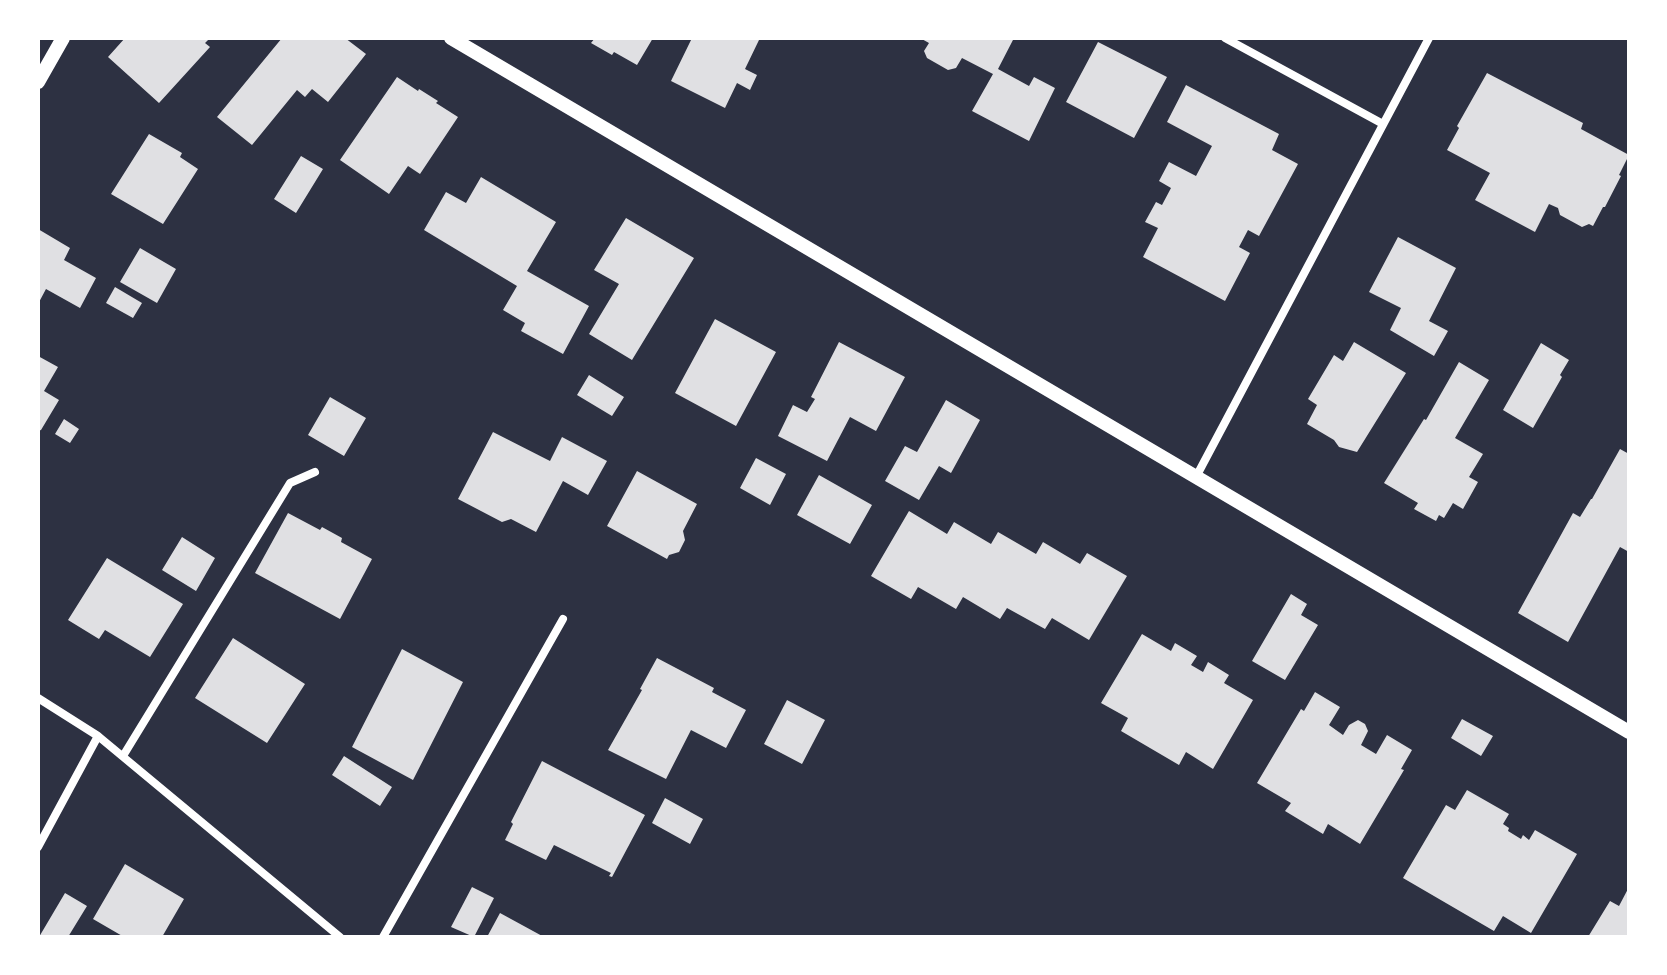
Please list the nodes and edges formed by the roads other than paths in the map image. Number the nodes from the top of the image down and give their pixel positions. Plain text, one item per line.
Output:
1 (63, 38) edge
2 (451, 38) edge
3 (1225, 38) edge
4 (1429, 38) edge
5 (38, 82) edge
6 (1383, 124) junction
7 (315, 472) dead end
8 (1196, 477) junction
9 (563, 619) dead end
10 (38, 698) edge
11 (1629, 732) edge
12 (98, 736) junction
13 (123, 756) junction
14 (38, 847) edge
15 (340, 937) edge
16 (383, 937) edge

1 - 5 street
2 - 8 street
3 - 6 street
4 - 6 street
6 - 8 street
7 - 13 street
8 - 11 street
9 - 16 street
10 - 12 street
12 - 13 street
12 - 14 street
13 - 15 street

